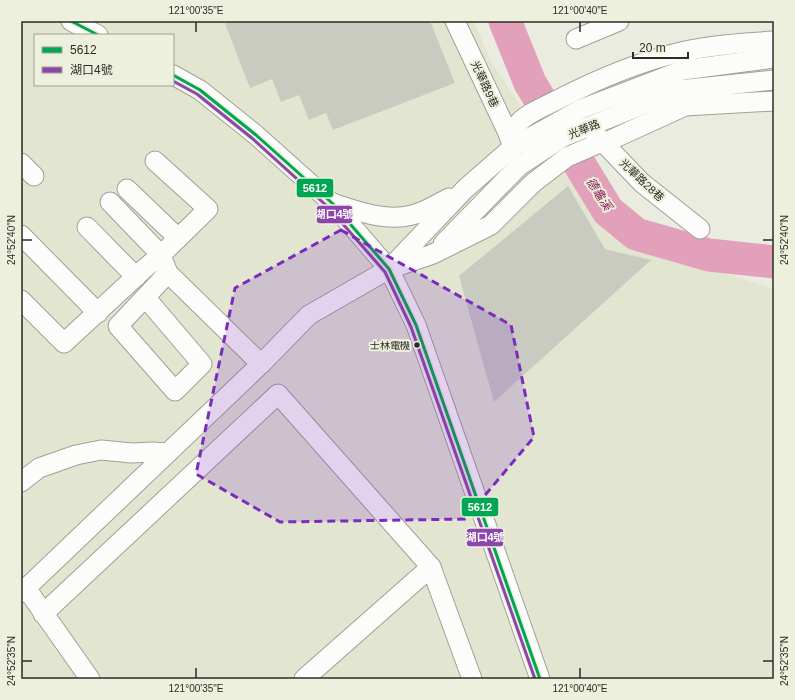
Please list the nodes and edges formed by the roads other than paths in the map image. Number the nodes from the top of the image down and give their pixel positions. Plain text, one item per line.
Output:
1 (71, 21) edge
2 (455, 21) edge
3 (618, 21) edge
4 (96, 34) edge
5 (576, 39) dead end
6 (774, 41) edge
7 (774, 58) edge
8 (174, 76) edge
9 (774, 80) edge
10 (774, 100) edge
11 (581, 123) junction
12 (550, 136) junction
13 (600, 143) junction
14 (513, 148) junction
15 (155, 161) dead end
16 (127, 189) dead end
17 (465, 189) junction
18 (110, 202) dead end
19 (332, 203) junction
20 (87, 227) dead end
21 (700, 229) dead end
22 (21, 235) edge
23 (178, 238) junction
24 (433, 254) junction
25 (161, 256) junction
26 (389, 268) junction
27 (168, 273) junction
28 (136, 277) junction
29 (145, 297) junction
30 (21, 300) edge
31 (98, 313) junction
32 (261, 364) junction
33 (168, 453) junction
34 (21, 482) edge
35 (431, 567) junction
36 (23, 590) edge
37 (43, 614) junction
38 (90, 679) edge
39 (304, 679) edge
40 (472, 679) edge
41 (540, 679) edge

1 - 4 street
2 - 14 street, 光華路9巷
3 - 5 street
6 - 14 street
7 - 11 street, 光華路
8 - 19 street
9 - 11 street, 光華路
10 - 13 street, 光華路
11 - 12 street, 光華路
11 - 13 street, 光華路28巷
12 - 14 street, 光華路
12 - 24 street, 光華路
13 - 21 street, 光華路28巷
13 - 24 street, 光華路
14 - 17 street, 光華路
15 - 23 street
16 - 23 street
17 - 19 street
17 - 26 street, 光華路
18 - 25 street
19 - 26 street
20 - 28 street
22 - 31 street
23 - 25 street
24 - 26 street, 光華路
25 - 27 street
25 - 28 street
26 - 32 street
26 - 41 street
27 - 29 street
27 - 32 street
28 - 31 street
29 - 29 street
30 - 31 street
32 - 33 street
33 - 34 street
33 - 36 street
35 - 37 street
35 - 39 street
35 - 40 street
36 - 37 street
37 - 38 street

